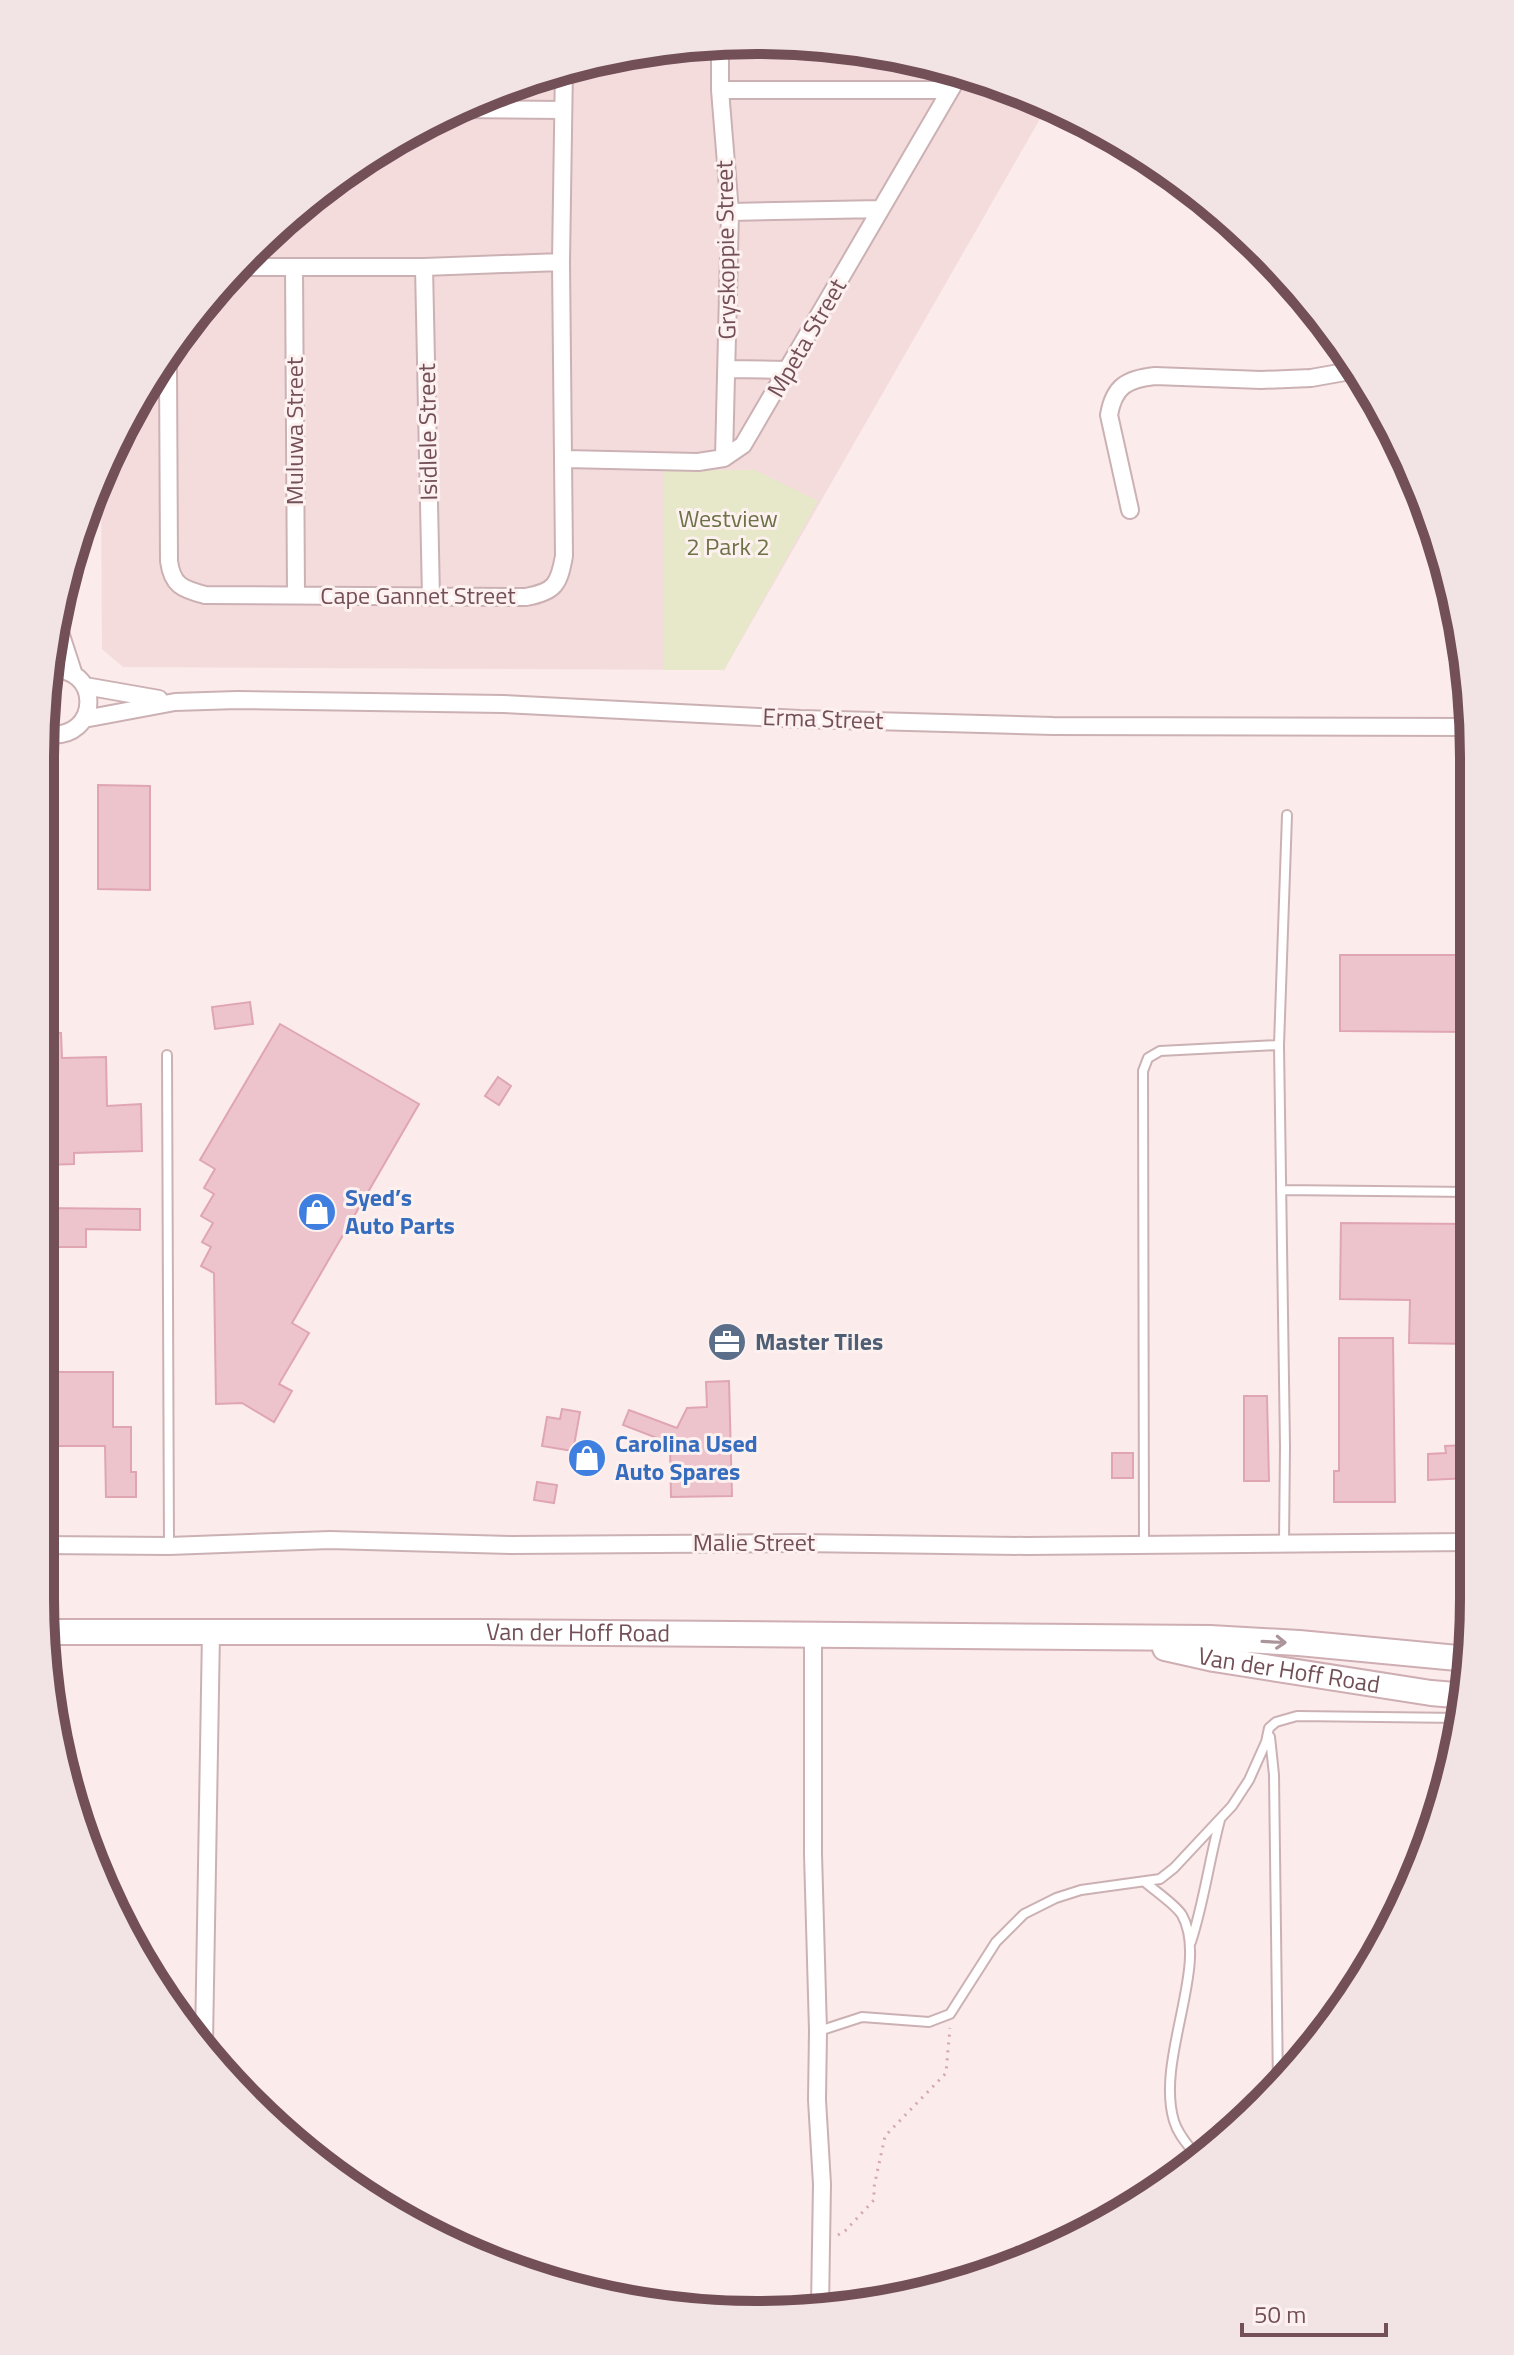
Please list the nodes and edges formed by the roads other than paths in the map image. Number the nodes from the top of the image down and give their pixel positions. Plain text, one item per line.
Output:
1 (720, 56) edge
2 (564, 81) edge
3 (955, 83) edge
4 (720, 90) junction
5 (950, 90) junction
6 (485, 109) edge
7 (563, 110) junction
8 (881, 209) junction
9 (730, 212) junction
10 (561, 262) junction
11 (253, 267) edge
12 (294, 267) junction
13 (424, 267) junction
14 (727, 369) junction
15 (788, 370) junction
16 (1346, 372) edge
17 (168, 373) edge
18 (724, 458) junction
19 (565, 459) junction
20 (1130, 510) dead end
21 (296, 595) junction
22 (431, 597) junction
23 (64, 641) edge
24 (60, 670) edge
25 (80, 681) junction
26 (175, 702) junction
27 (84, 719) junction
28 (1459, 727) edge
29 (55, 735) edge
30 (1287, 815) dead end
31 (1279, 1045) junction
32 (167, 1055) dead end
33 (1281, 1190) junction
34 (1460, 1192) edge
35 (1460, 1542) edge
36 (1284, 1544) junction
37 (54, 1545) edge
38 (1144, 1545) junction
39 (169, 1546) junction
40 (55, 1632) edge
41 (211, 1632) junction
42 (813, 1635) junction
43 (1112, 1636) junction
44 (1457, 1658) edge
45 (1453, 1695) edge
46 (1449, 1718) edge
47 (1269, 1728) junction
48 (1220, 1819) junction
49 (1145, 1882) junction
50 (1191, 1942) junction
51 (818, 2031) junction
52 (204, 2032) edge
53 (1278, 2070) edge
54 (1192, 2150) edge
55 (820, 2298) edge

1 - 4 street, Gryskoppie Street
2 - 7 street, Cape Gannet Street
3 - 5 street, Mpeta Street
4 - 5 street
4 - 9 street, Gryskoppie Street
5 - 8 street, Mpeta Street
6 - 7 street
7 - 10 street, Cape Gannet Street
8 - 9 street
8 - 15 street, Mpeta Street
9 - 14 street, Gryskoppie Street
10 - 13 street
10 - 19 street, Cape Gannet Street
11 - 12 street
12 - 13 street
12 - 21 street, Muluwa Street
13 - 22 street, Isidlele Street
14 - 15 street
14 - 18 street, Gryskoppie Street
15 - 18 street, Mpeta Street
16 - 20 street
17 - 21 street, Cape Gannet Street
18 - 19 street
19 - 22 street, Cape Gannet Street
21 - 22 street, Cape Gannet Street
23 - 25 street
24 - 25 street, Erma Street
25 - 26 street, Erma Street
25 - 27 street
26 - 27 street, Erma Street
26 - 28 street, Erma Street
27 - 29 street, Erma Street
30 - 31 lane
31 - 33 lane
31 - 38 lane
32 - 39 lane
33 - 34 lane
33 - 36 lane
35 - 36 street, Malie Street
36 - 38 street, Malie Street
37 - 39 street, Malie Street
38 - 39 street, Malie Street
40 - 41 main road, Van der Hoff Road
41 - 42 main road, Van der Hoff Road
41 - 52 street
42 - 43 main road, Van der Hoff Road
42 - 51 street
43 -> 44 main road, Van der Hoff Road
43 - 45 main road, Van der Hoff Road
46 - 47 lane
47 - 48 lane
47 - 53 lane
48 - 49 lane
48 - 50 lane
49 - 50 lane
49 - 51 lane
50 - 54 lane
51 - 55 street

